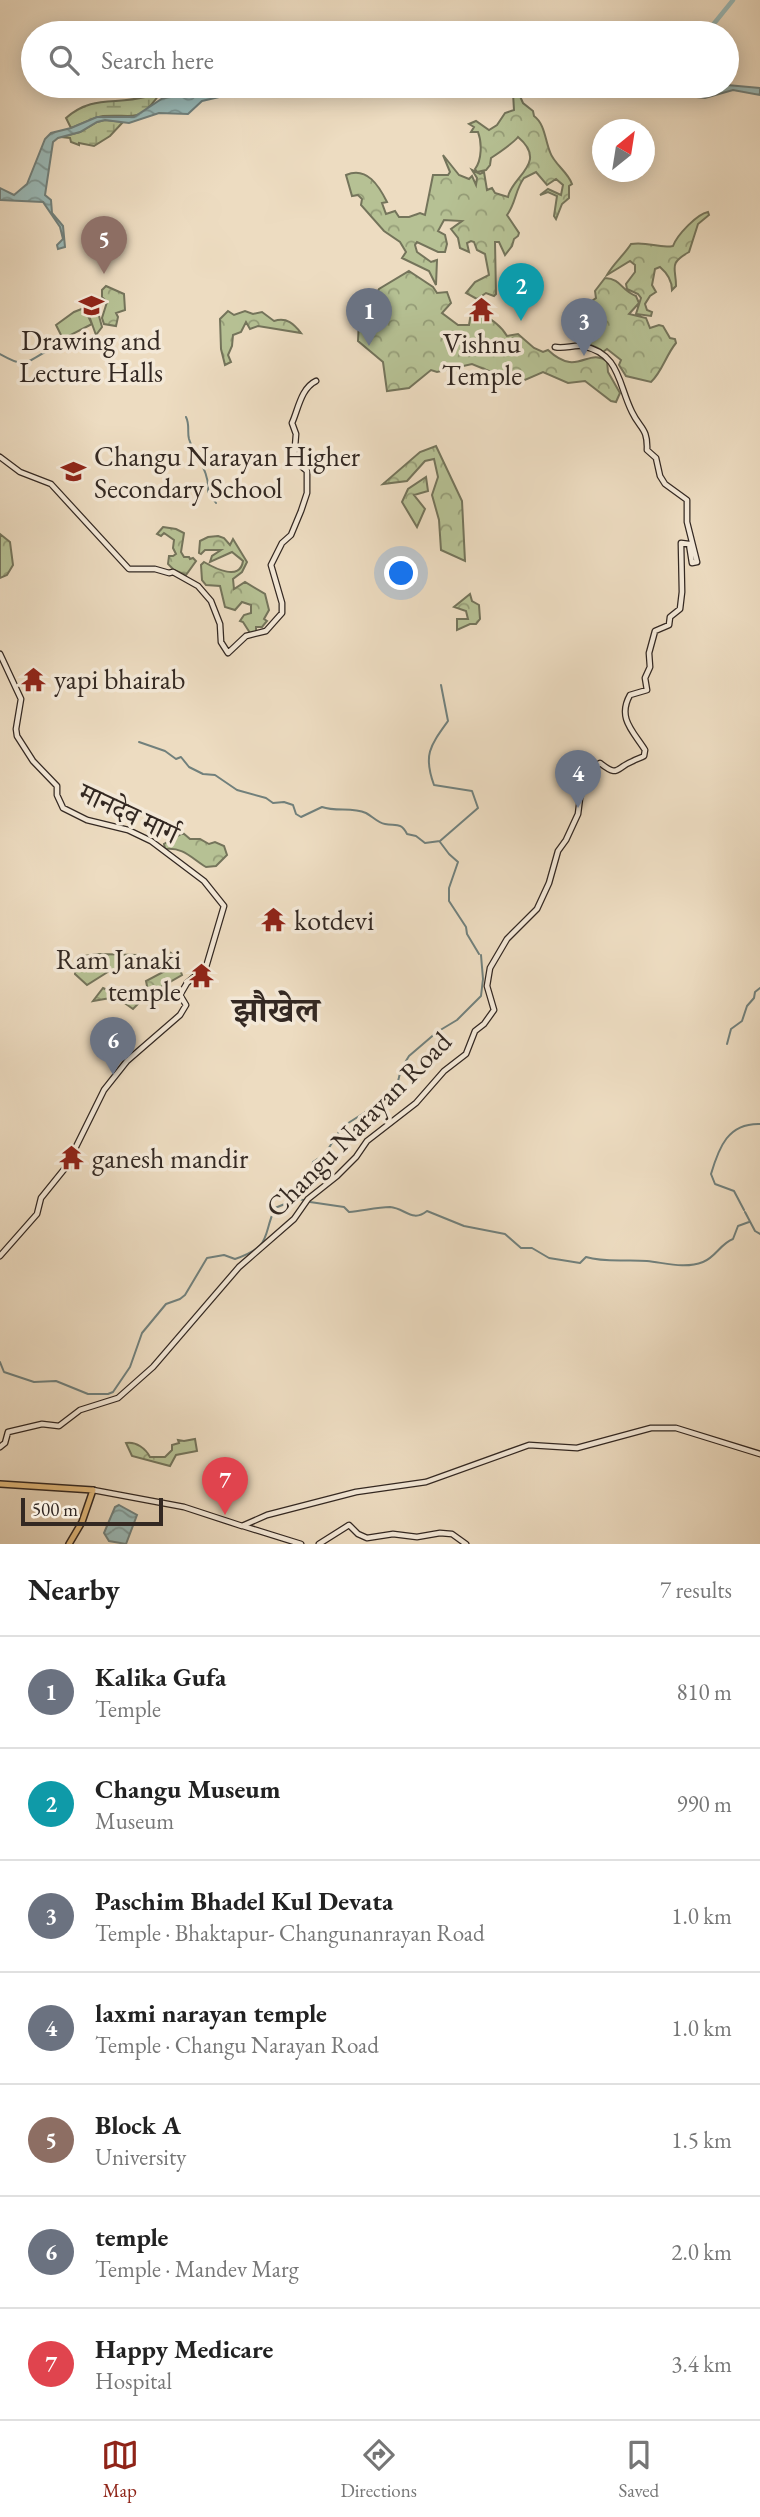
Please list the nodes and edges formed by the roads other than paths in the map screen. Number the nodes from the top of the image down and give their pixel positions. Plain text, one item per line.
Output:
1 (555, 347) dead end
2 (316, 381) dead end
3 (0, 457) edge
4 (0, 654) edge
5 (0, 1256) edge
6 (0, 1447) edge
7 (760, 1454) edge
8 (0, 1483) edge
9 (93, 1490) junction
10 (242, 1525) junction
11 (69, 1544) edge
12 (301, 1544) edge
13 (318, 1544) edge
14 (466, 1544) edge

1 - 6 main road, Changu Narayan Road
2 - 3 main road
4 - 5 main road, मानदेव मार्ग
7 - 10 main road
8 - 9 main road
9 - 10 main road
9 - 11 main road
10 - 12 main road
13 - 14 main road

